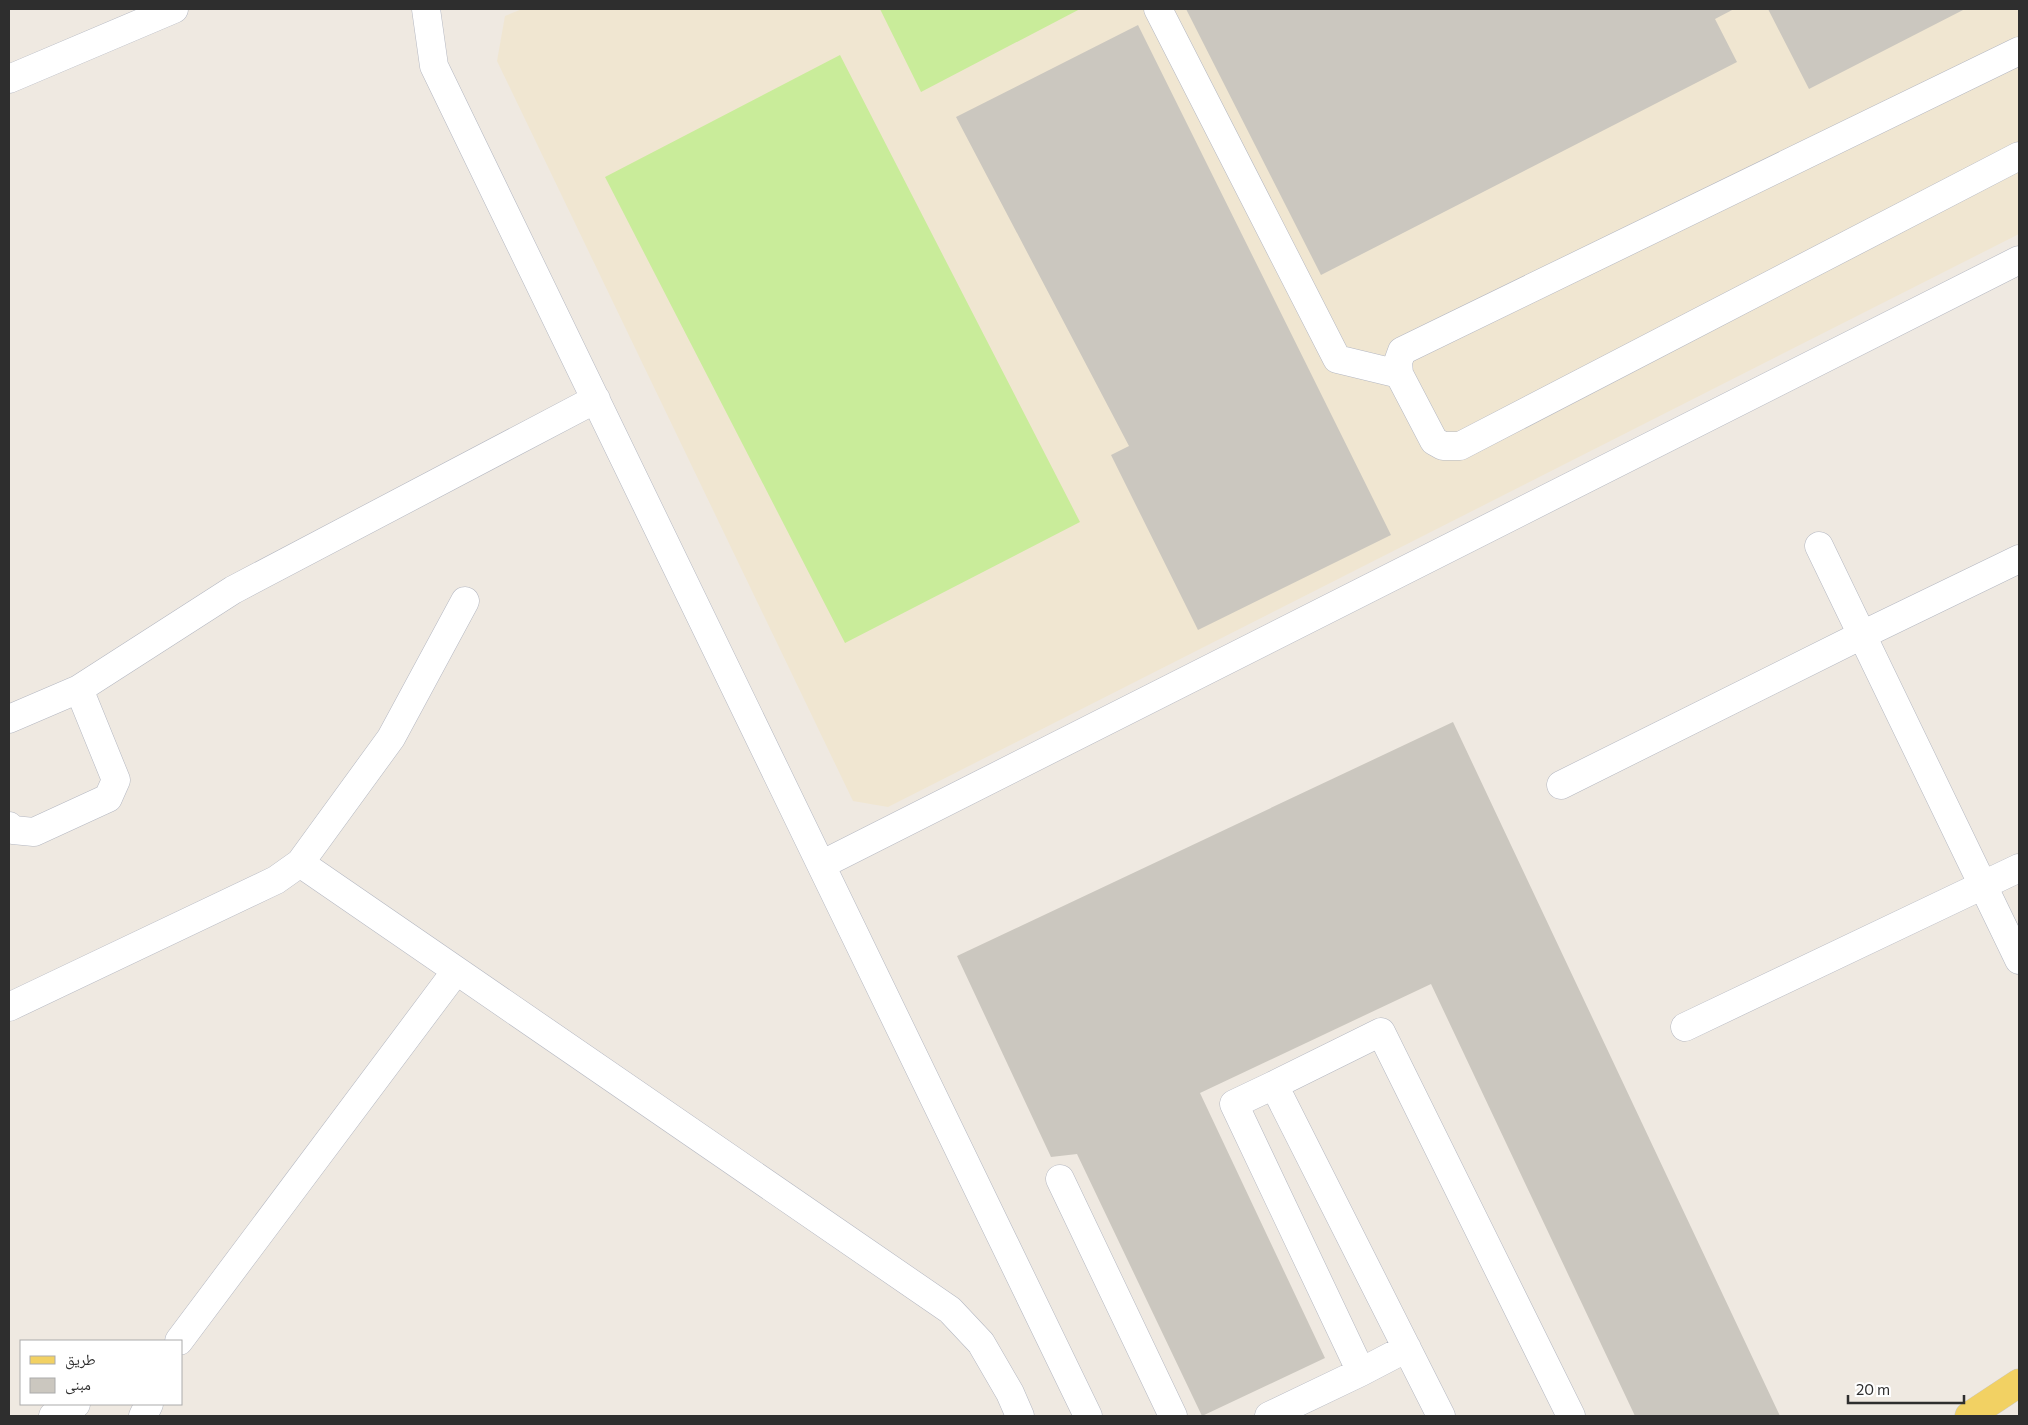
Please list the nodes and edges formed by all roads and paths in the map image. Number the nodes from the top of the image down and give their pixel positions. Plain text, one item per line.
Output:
1 (174, 9) edge
2 (426, 9) edge
3 (1158, 9) edge
4 (2019, 51) edge
5 (9, 79) edge
6 (2019, 156) edge
7 (2019, 260) edge
8 (1399, 374) junction
9 (596, 399) junction
10 (1819, 546) dead end
11 (2019, 560) edge
12 (465, 601) dead end
13 (1862, 635) junction
14 (79, 689) junction
15 (9, 719) edge
16 (1562, 785) dead end
17 (9, 826) edge
18 (300, 864) junction
19 (821, 865) junction
20 (2019, 868) edge
21 (1983, 885) junction
22 (2019, 960) edge
23 (456, 970) junction
24 (9, 1007) edge
25 (1685, 1027) dead end
26 (1274, 1085) junction
27 (1060, 1179) dead end
28 (180, 1340) edge
29 (1407, 1348) junction
30 (1361, 1372) junction
31 (2019, 1383) edge
32 (74, 1405) edge
33 (53, 1416) edge
34 (1020, 1416) edge
35 (1088, 1416) edge
36 (1173, 1416) edge
37 (1269, 1416) edge
38 (1441, 1416) edge
39 (1571, 1416) edge
40 (1969, 1416) edge

1 - 5 street
2 - 9 street
3 - 8 street
4 - 8 street
6 - 8 street
7 - 19 street
9 - 14 street
9 - 19 street
10 - 13 street
11 - 13 street
12 - 18 street
13 - 16 street
13 - 21 street
14 - 15 street
14 - 17 street
18 - 23 street
18 - 24 street
19 - 35 street
20 - 21 street
21 - 22 street
21 - 25 street
23 - 28 street
23 - 34 street
26 - 29 street
26 - 30 street
26 - 39 street
27 - 36 street
29 - 30 street
29 - 38 street
30 - 37 street
31 - 40 main road
32 - 33 street

